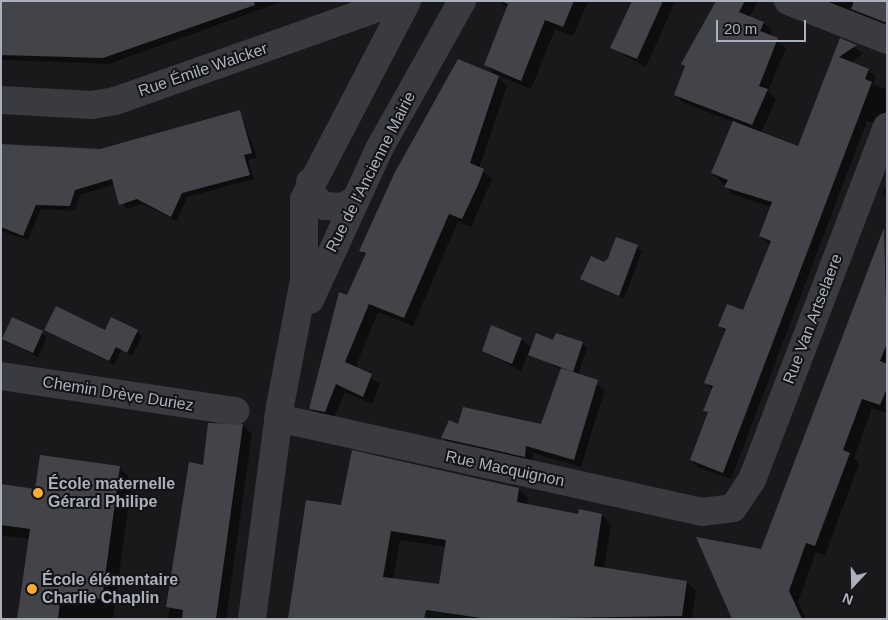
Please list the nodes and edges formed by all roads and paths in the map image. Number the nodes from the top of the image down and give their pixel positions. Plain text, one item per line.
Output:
1 (398, 1) edge
2 (407, 1) edge
3 (462, 1) edge
4 (788, 1) edge
5 (887, 40) edge
6 (1, 100) edge
7 (887, 127) edge
8 (310, 182) junction
9 (354, 201) junction
10 (292, 348) junction
11 (1, 376) edge
12 (235, 411) dead end
13 (278, 418) junction
14 (732, 508) joint
15 (252, 619) edge

1 - 6 street, Rue Émile Walcker
2 - 8 street, Rue de l'Ancienne Mairie
3 - 9 street, Rue de l'Ancienne Mairie
4 - 5 street
7 - 14 street, Rue Van Artselaere
8 - 9 street
8 - 10 street, Rue de l'Ancienne Mairie
9 - 10 street, Rue de l'Ancienne Mairie
10 - 13 street, Rue de l'Ancienne Mairie
11 - 12 street, Chemin Drève Duriez
13 - 14 street, Rue Macquignon
13 - 15 street, Rue de l'Ancienne Mairie

